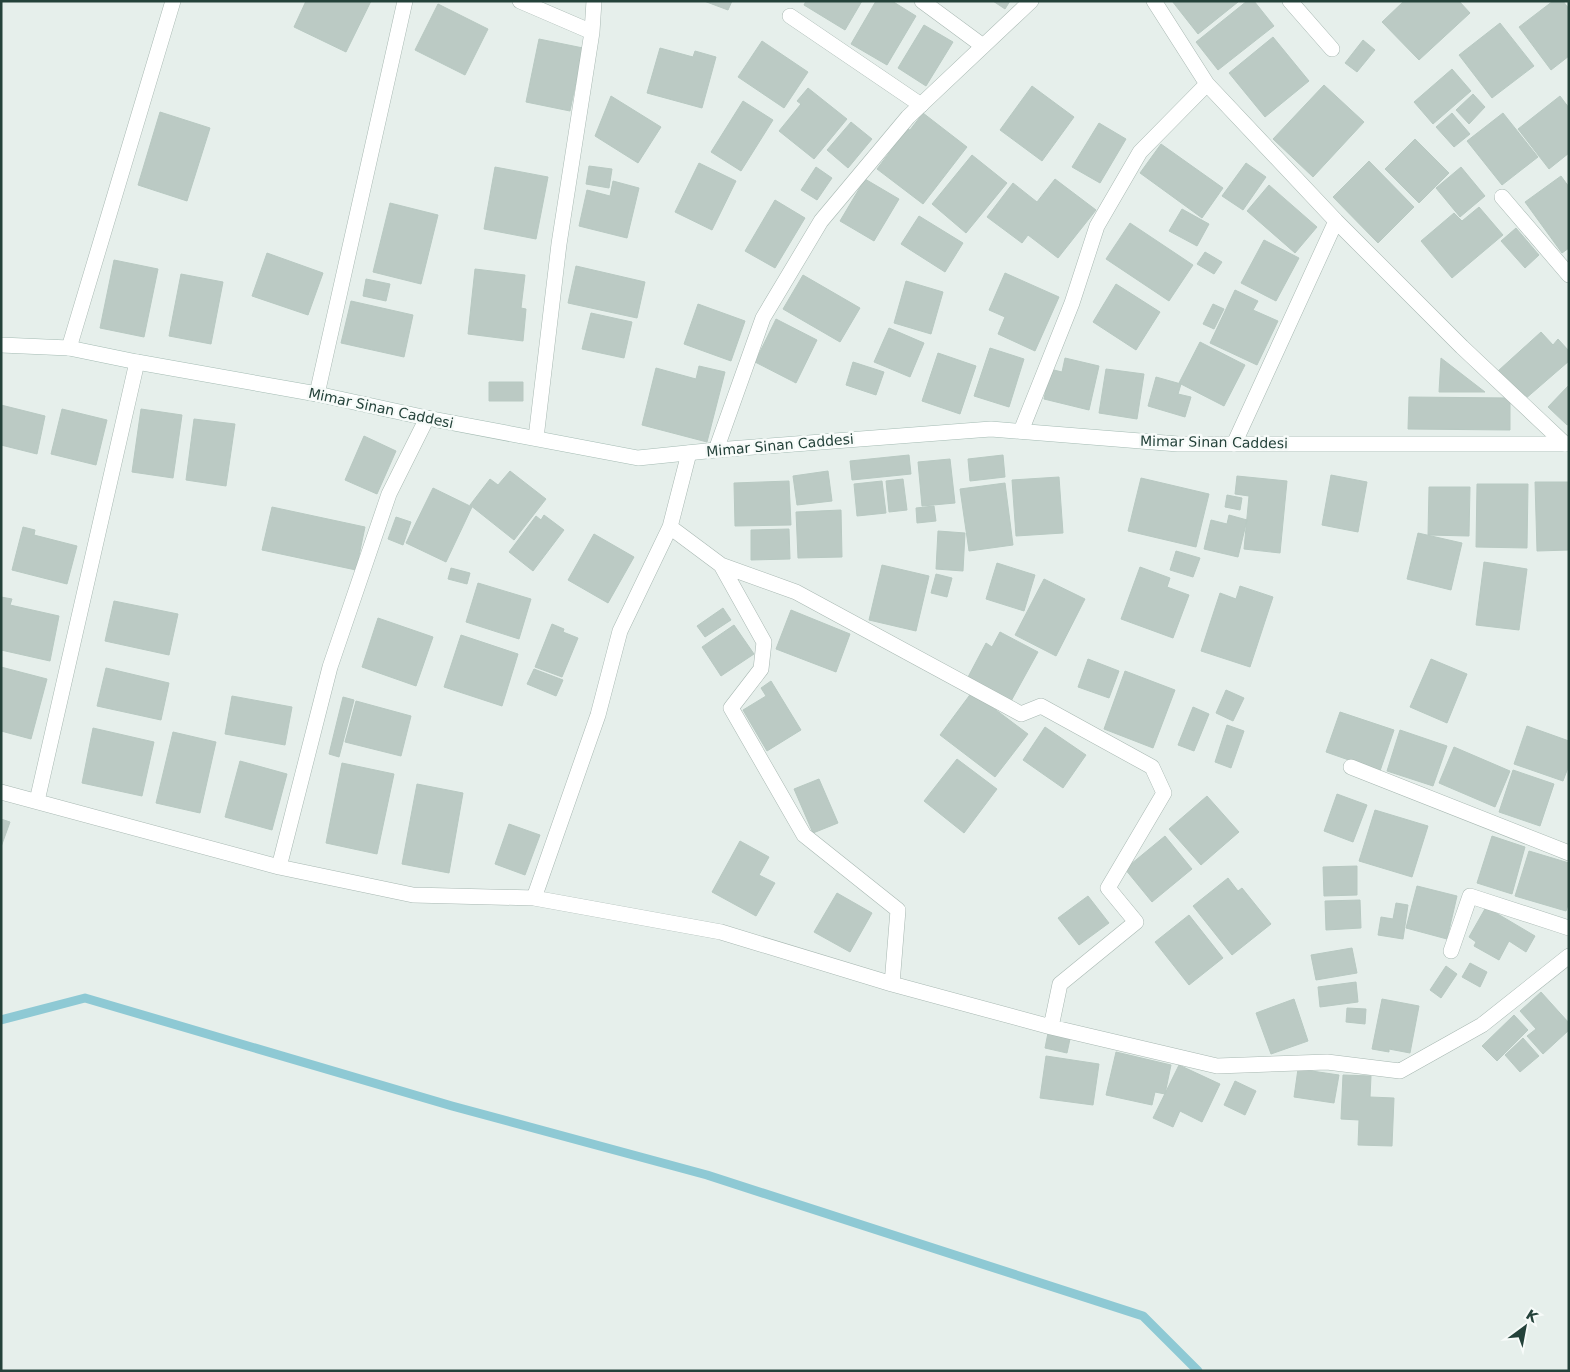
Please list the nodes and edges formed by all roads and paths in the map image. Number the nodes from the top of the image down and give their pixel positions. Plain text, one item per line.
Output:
1 (173, 1) edge
2 (404, 1) edge
3 (520, 1) edge
4 (594, 1) edge
5 (922, 1) edge
6 (1031, 1) edge
7 (1154, 1) edge
8 (1290, 1) edge
9 (790, 16) dead end
10 (592, 32) junction
11 (983, 46) junction
12 (1332, 49) dead end
13 (1207, 84) junction
14 (921, 105) junction
15 (1502, 197) dead end
16 (1336, 221) junction
17 (1569, 275) edge
18 (1, 345) edge
19 (68, 348) junction
20 (137, 362) junction
21 (317, 394) junction
22 (426, 418) junction
23 (1021, 431) junction
24 (536, 438) junction
25 (1234, 444) junction
26 (1567, 444) edge
27 (716, 450) junction
28 (689, 453) junction
29 (670, 527) junction
30 (721, 565) junction
31 (1351, 767) dead end
32 (1, 792) edge
33 (37, 801) junction
34 (1569, 853) edge
35 (279, 867) junction
36 (534, 898) junction
37 (1569, 928) edge
38 (1451, 951) dead end
39 (1569, 956) edge
40 (892, 984) junction
41 (1051, 1027) junction

1 - 19 street
2 - 21 street
3 - 10 street
4 - 10 street
5 - 11 street
6 - 11 street
7 - 13 street
8 - 12 street
9 - 14 street
10 - 24 street
11 - 14 street
13 - 16 street
13 - 23 street
14 - 27 street
15 - 17 street
16 - 25 street
16 - 26 street
18 - 19 street, Mimar Sinan Caddesi
19 - 20 street, Mimar Sinan Caddesi
20 - 21 street, Mimar Sinan Caddesi
20 - 33 street
21 - 22 street, Mimar Sinan Caddesi
22 - 24 street, Mimar Sinan Caddesi
22 - 35 street
23 - 25 street, Mimar Sinan Caddesi
23 - 27 street, Mimar Sinan Caddesi
24 - 28 street, Mimar Sinan Caddesi
25 - 26 street, Mimar Sinan Caddesi
27 - 28 street, Mimar Sinan Caddesi
28 - 29 street
29 - 30 street
29 - 36 street
30 - 40 street
30 - 41 street
31 - 34 street
32 - 33 street
33 - 35 street
35 - 36 street
36 - 40 street
37 - 38 street
39 - 41 street
40 - 41 street

